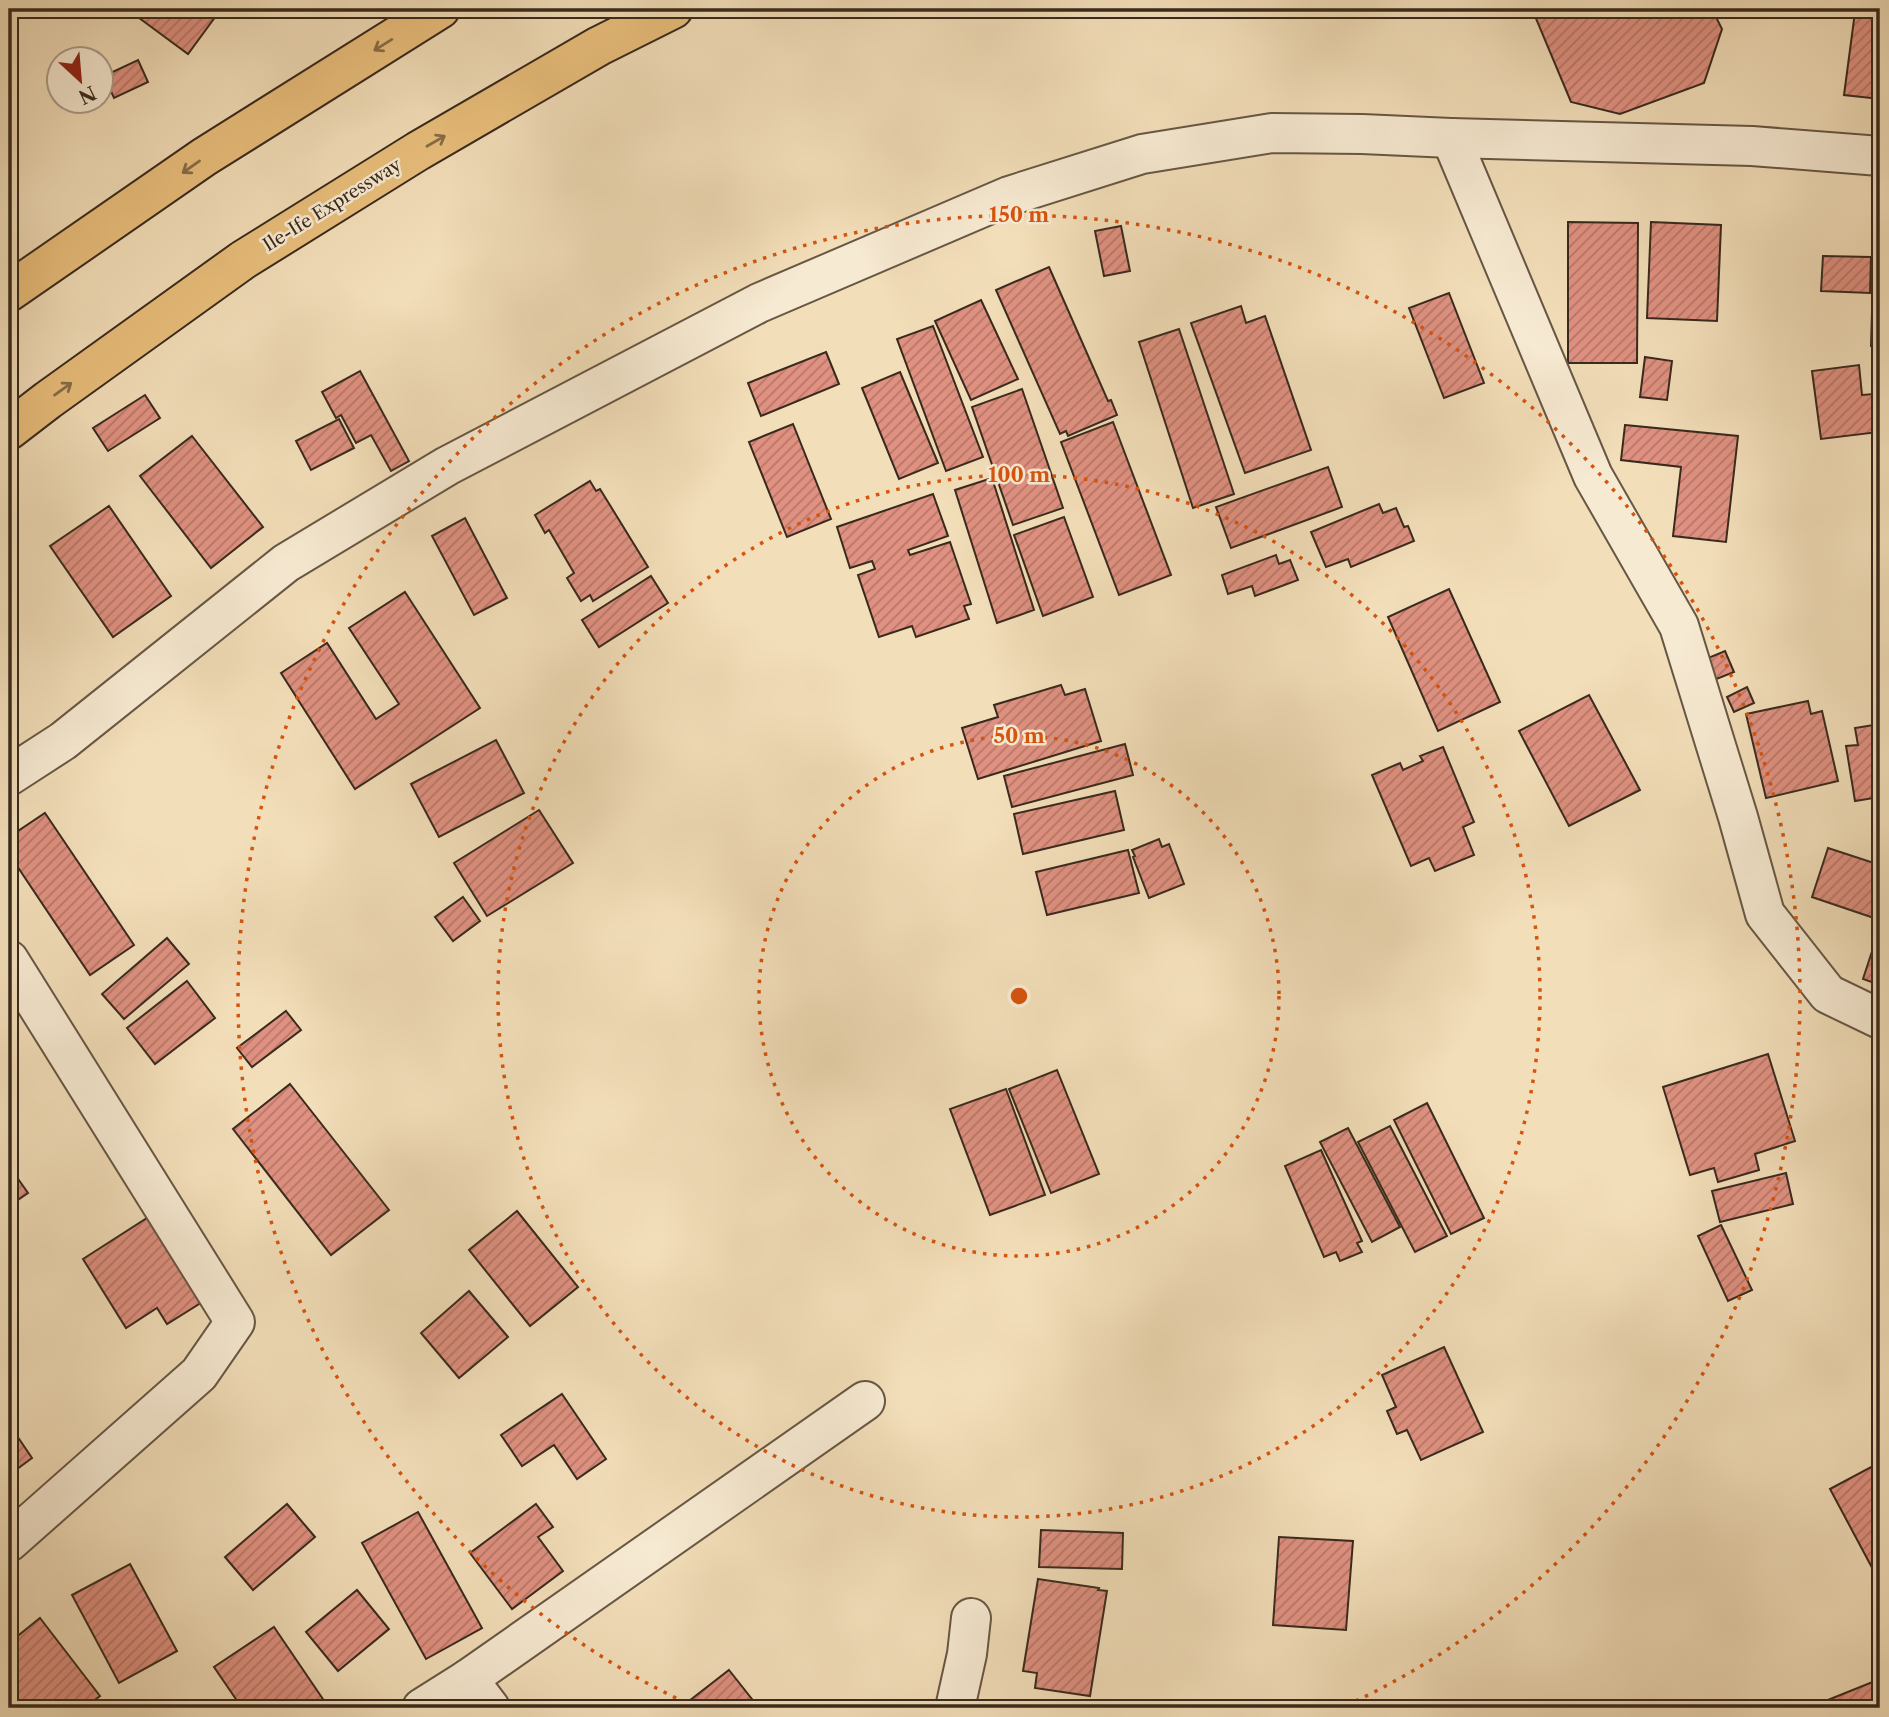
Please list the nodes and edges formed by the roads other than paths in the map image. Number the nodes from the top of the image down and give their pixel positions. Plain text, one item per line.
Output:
1 (440, 9) edge
2 (673, 9) edge
3 (1451, 138) junction
4 (1880, 156) edge
5 (9, 292) edge
6 (9, 430) edge
7 (9, 776) edge
8 (9, 960) edge
9 (1880, 1019) edge
10 (865, 1401) dead end
11 (9, 1542) edge
12 (971, 1618) dead end
13 (479, 1694) edge
14 (422, 1708) edge
15 (955, 1708) edge

1 -> 5 main road
6 -> 2 main road, Ile-Ife Expressway
3 - 4 street
3 - 7 street
3 - 9 street
8 - 11 street
10 - 13 street
12 - 15 street
13 - 14 street

